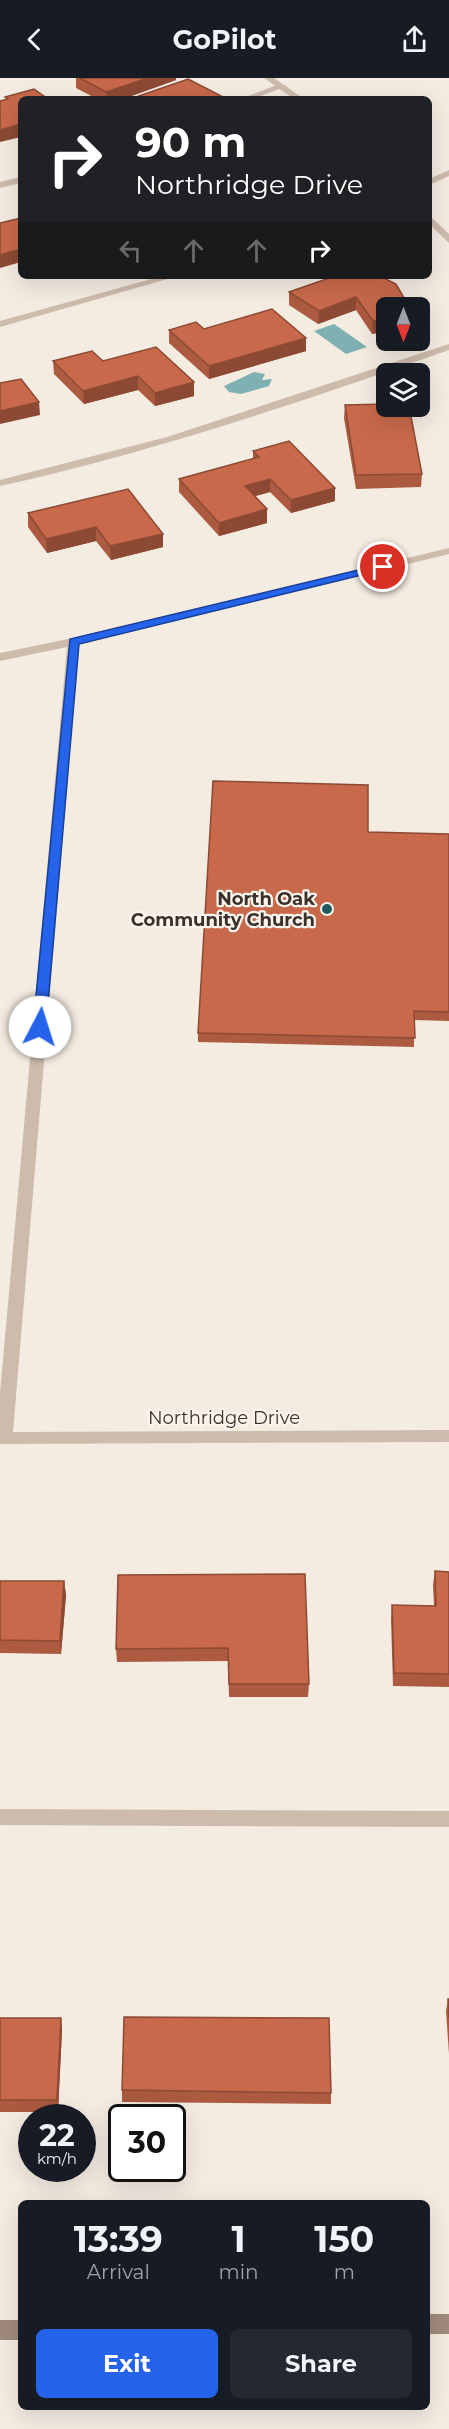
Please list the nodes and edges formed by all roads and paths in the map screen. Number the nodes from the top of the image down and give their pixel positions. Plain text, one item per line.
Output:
1 (267, 78) edge
2 (283, 86) junction
3 (253, 96) edge
4 (296, 96) edge
5 (449, 173) edge
6 (18, 181) edge
7 (432, 181) edge
8 (0, 185) edge
9 (432, 221) edge
10 (449, 240) edge
11 (162, 279) edge
12 (0, 324) edge
13 (449, 347) edge
14 (0, 483) edge
15 (449, 551) edge
16 (74, 642) junction
17 (0, 657) edge
18 (449, 1436) edge
19 (2, 1438) edge
20 (0, 1817) edge
21 (449, 1819) edge
22 (430, 2324) edge
23 (449, 2324) edge
24 (0, 2330) edge
25 (18, 2330) edge

1 - 2 street
2 - 3 street
2 - 4 street
5 - 7 street
6 - 8 street
9 - 10 street
11 - 12 street
13 - 14 street
15 - 16 street
16 - 17 street
16 - 19 street
18 - 19 street, Northridge Drive
20 - 21 street
22 - 23 street
24 - 25 street

